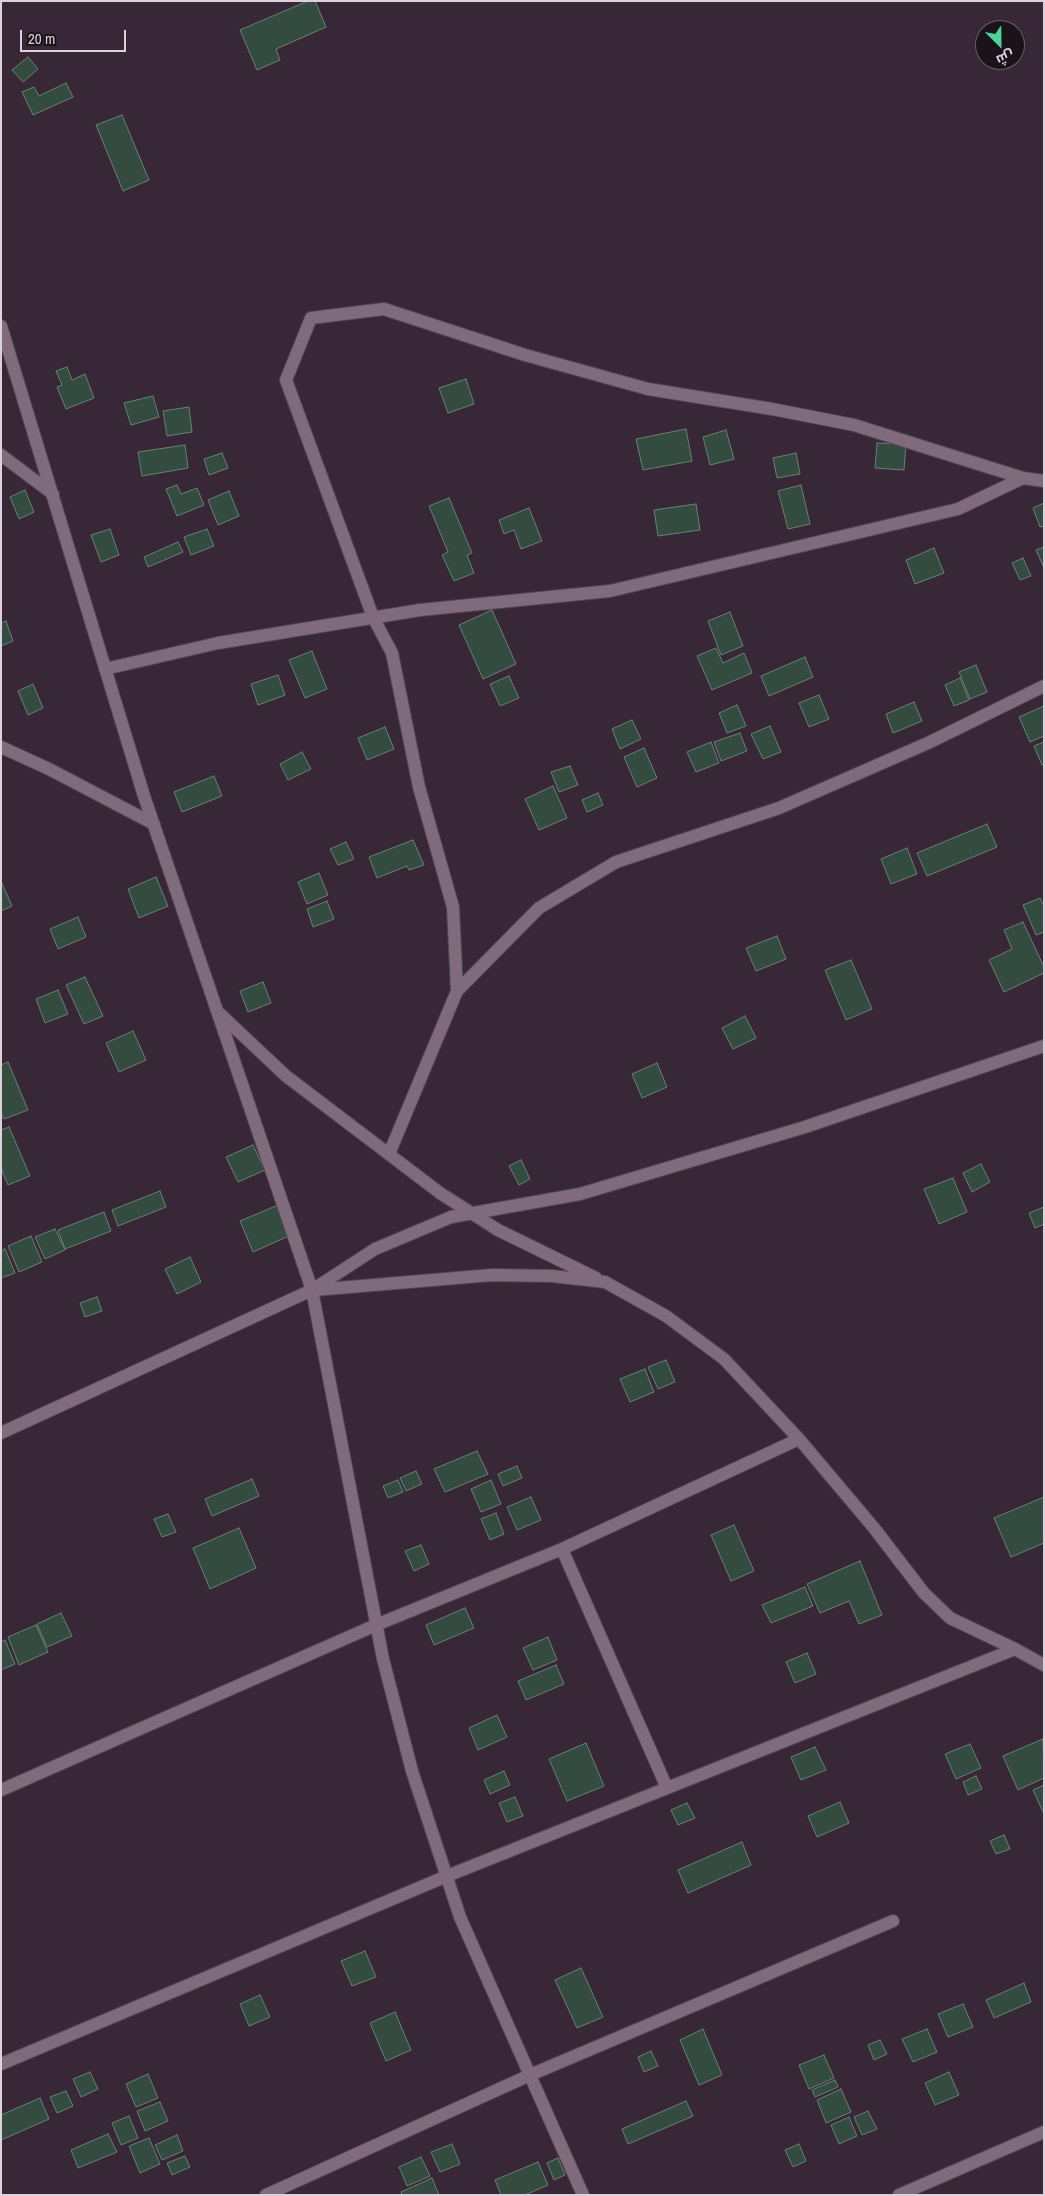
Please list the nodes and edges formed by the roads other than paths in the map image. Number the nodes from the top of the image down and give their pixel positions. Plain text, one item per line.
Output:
1 (1, 326) edge
2 (1, 455) edge
3 (1023, 478) junction
4 (1044, 481) edge
5 (52, 494) junction
6 (373, 618) junction
7 (105, 669) junction
8 (1044, 686) edge
9 (1, 747) edge
10 (154, 824) junction
11 (457, 991) junction
12 (216, 1010) junction
13 (1044, 1046) edge
14 (389, 1154) junction
15 (472, 1213) junction
16 (605, 1282) junction
17 (312, 1290) junction
18 (1, 1433) edge
19 (799, 1439) junction
20 (562, 1549) junction
21 (376, 1625) junction
22 (1015, 1649) junction
23 (1044, 1665) edge
24 (667, 1788) junction
25 (1, 1790) edge
26 (447, 1876) junction
27 (893, 1921) dead end
28 (1, 2064) edge
29 (530, 2075) junction
30 (1044, 2132) edge
31 (266, 2195) edge
32 (583, 2195) edge
33 (899, 2195) edge

1 - 5 street
2 - 5 street
3 - 4 street
3 - 6 street
3 - 6 street
5 - 7 street
6 - 7 street
6 - 11 street
7 - 10 street
8 - 11 street
9 - 10 street
10 - 12 street
11 - 14 street
12 - 14 street
12 - 17 street
13 - 15 street
14 - 15 street
15 - 16 street
15 - 17 street
16 - 17 street
16 - 19 street
17 - 18 street
17 - 21 street
19 - 20 street
19 - 22 street
20 - 21 street
20 - 24 street
21 - 25 street
21 - 26 street
22 - 23 street
22 - 24 street
24 - 26 street
26 - 28 street
26 - 29 street
27 - 29 street
29 - 31 street
29 - 32 street
30 - 33 street

